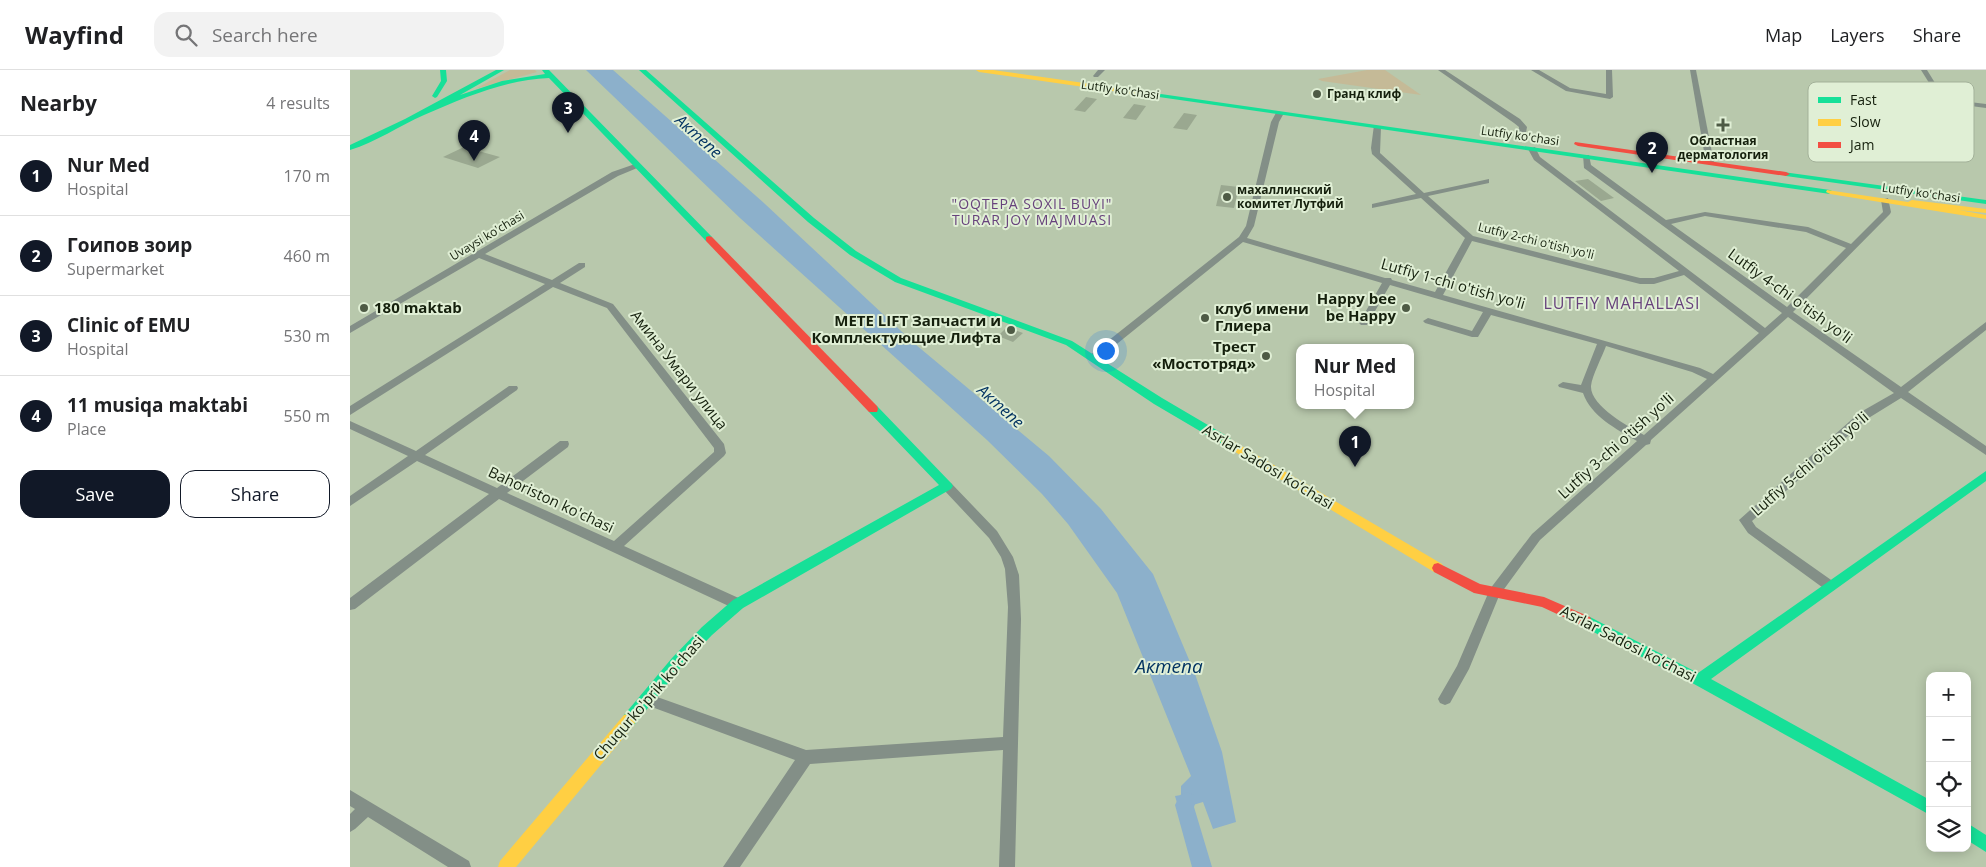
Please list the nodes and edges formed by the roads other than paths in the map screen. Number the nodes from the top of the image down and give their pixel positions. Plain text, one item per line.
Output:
1 (442, 70) edge
2 (483, 70) edge
3 (501, 70) edge
4 (642, 70) edge
5 (979, 70) edge
6 (1034, 70) edge
7 (1055, 70) edge
8 (1441, 70) edge
9 (1534, 70) edge
10 (1609, 70) edge
11 (1693, 70) edge
12 (1924, 70) edge
13 (547, 72) edge
14 (1020, 76) junction
15 (1091, 76) edge
16 (1932, 82) edge
17 (435, 96) junction
18 (1280, 113) junction
19 (408, 120) junction
20 (1377, 127) junction
21 (1522, 136) junction
22 (1536, 138) dead end
23 (350, 139) edge
24 (1570, 143) dead end
25 (350, 148) edge
26 (1532, 150) junction
27 (1586, 157) junction
28 (1710, 163) junction
29 (638, 166) junction
30 (1796, 175) junction
31 (1486, 181) dead end
32 (1800, 188) junction
33 (1421, 196) junction
34 (1885, 200) junction
35 (1986, 202) edge
36 (1375, 206) dead end
37 (1986, 211) edge
38 (1986, 218) edge
39 (1663, 223) junction
40 (1470, 238) junction
41 (1242, 239) junction
42 (1851, 247) junction
43 (479, 255) junction
44 (582, 265) dead end
45 (1686, 272) junction
46 (1388, 280) junction
47 (552, 284) junction
48 (1438, 295) junction
49 (1488, 311) junction
50 (1787, 313) junction
51 (1428, 320) dead end
52 (1364, 324) dead end
53 (1986, 325) edge
54 (350, 330) edge
55 (1764, 332) junction
56 (1603, 342) junction
57 (1093, 358) junction
58 (1713, 378) junction
59 (1563, 385) dead end
60 (513, 388) dead end
61 (1587, 390) junction
62 (1901, 393) junction
63 (350, 411) edge
64 (350, 426) edge
65 (1646, 440) junction
66 (564, 444) dead end
67 (1986, 451) edge
68 (416, 455) junction
69 (1986, 475) edge
70 (947, 486) junction
71 (497, 494) junction
72 (350, 502) edge
73 (614, 548) junction
74 (1830, 586) junction
75 (1494, 593) junction
76 (738, 604) junction
77 (350, 605) edge
78 (1699, 680) junction
79 (646, 699) junction
80 (1445, 699) dead end
81 (1011, 743) junction
82 (806, 757) junction
83 (350, 797) edge
84 (1928, 807) edge
85 (367, 808) junction
86 (350, 824) edge
87 (1971, 834) edge
88 (1986, 844) edge
89 (463, 867) edge
90 (506, 867) edge
91 (731, 867) edge
92 (1007, 867) edge

1 - 17 street
2 - 17 street
3 - 19 street
4 - 57 street, Asrlar Sadosi ko‘chasi
5 - 14 street, Lutfiy ko'chasi
6 - 14 street
7 - 15 street, Lutfiy ko'chasi
8 - 21 street
9 - 10 street
11 - 28 street
12 - 16 street
13 - 19 street
13 - 29 street
14 - 15 street, Lutfiy ko'chasi
15 - 18 street, Lutfiy ko'chasi
15 - 21 street, Lutfiy ko'chasi
17 - 23 street
18 - 20 street, Lutfiy ko'chasi
18 - 41 street
19 - 25 street
20 - 26 street, Lutfiy ko'chasi
20 - 33 street, Lutfiy 2-chi o'tish yo'li
21 - 22 street, Lutfiy ko'chasi
24 - 28 street, Lutfiy ko'chasi
26 - 27 street, Lutfiy ko'chasi
26 - 45 street
27 - 32 street, Lutfiy ko'chasi
27 - 39 street, Lutfiy 4-chi o'tish yo'li
28 - 30 street, Lutfiy ko'chasi
29 - 43 street, Uvaysi ko'chasi
29 - 70 street
30 - 32 street
30 - 35 street, Lutfiy ko'chasi
31 - 33 street
32 - 34 street, Lutfiy ko'chasi
33 - 36 street
33 - 40 street, Lutfiy 2-chi o'tish yo'li
34 - 37 street, Lutfiy ko'chasi
34 - 38 street, Lutfiy ko'chasi
34 - 42 street, Lutfiy 3-chi o'tish yo'li
39 - 42 street
39 - 50 street, Lutfiy 4-chi o'tish yo'li
40 - 45 street, Lutfiy 2-chi o'tish yo'li
40 - 48 street
41 - 46 street, Lutfiy 1-chi o'tish yo'li
41 - 57 street
42 - 50 street, Lutfiy 3-chi o'tish yo'li
43 - 47 street, Амина Умари улица
43 - 54 street, Uvaysi ko'chasi
44 - 47 street
45 - 55 street
46 - 48 street, Lutfiy 1-chi o'tish yo'li
46 - 52 street
47 - 63 street
47 - 73 street, Амина Умари улица
48 - 49 street, Lutfiy 1-chi o'tish yo'li
49 - 51 street
49 - 56 street, Lutfiy 1-chi o'tish yo'li
50 - 55 street, Lutfiy 3-chi o'tish yo'li
50 - 62 street, Lutfiy 4-chi o'tish yo'li
53 - 62 street, Lutfiy 5-chi o'tish yo'li
55 - 58 street, Lutfiy 3-chi o'tish yo'li
56 - 58 street, Lutfiy 1-chi o'tish yo'li
56 - 61 street
57 - 75 street, Asrlar Sadosi ko‘chasi
58 - 65 street, Lutfiy 3-chi o'tish yo'li
59 - 61 street
60 - 68 street
61 - 65 street
62 - 67 street, Lutfiy 4-chi o'tish yo'li
62 - 74 street, Lutfiy 5-chi o'tish yo'li
64 - 68 street, Bahoriston ko'chasi
65 - 75 street, Lutfiy 3-chi o'tish yo'li
66 - 71 street
68 - 71 street, Bahoriston ko'chasi
68 - 72 street
69 - 74 street
70 - 76 street, Chuqurko'prik ko'chasi
70 - 81 street
71 - 73 street, Bahoriston ko'chasi
71 - 77 street
73 - 76 street, Bahoriston ko'chasi
74 - 78 street
75 - 78 street, Asrlar Sadosi ko‘chasi
75 - 80 street, Lutfiy 3-chi o'tish yo'li
76 - 79 street, Chuqurko'prik ko'chasi
78 - 84 street, Asrlar Sadosi ko‘chasi
79 - 82 street
79 - 90 street, Chuqurko'prik ko'chasi
81 - 82 street
81 - 92 street
82 - 91 street
83 - 85 street
85 - 86 street
85 - 89 street
87 - 88 street

